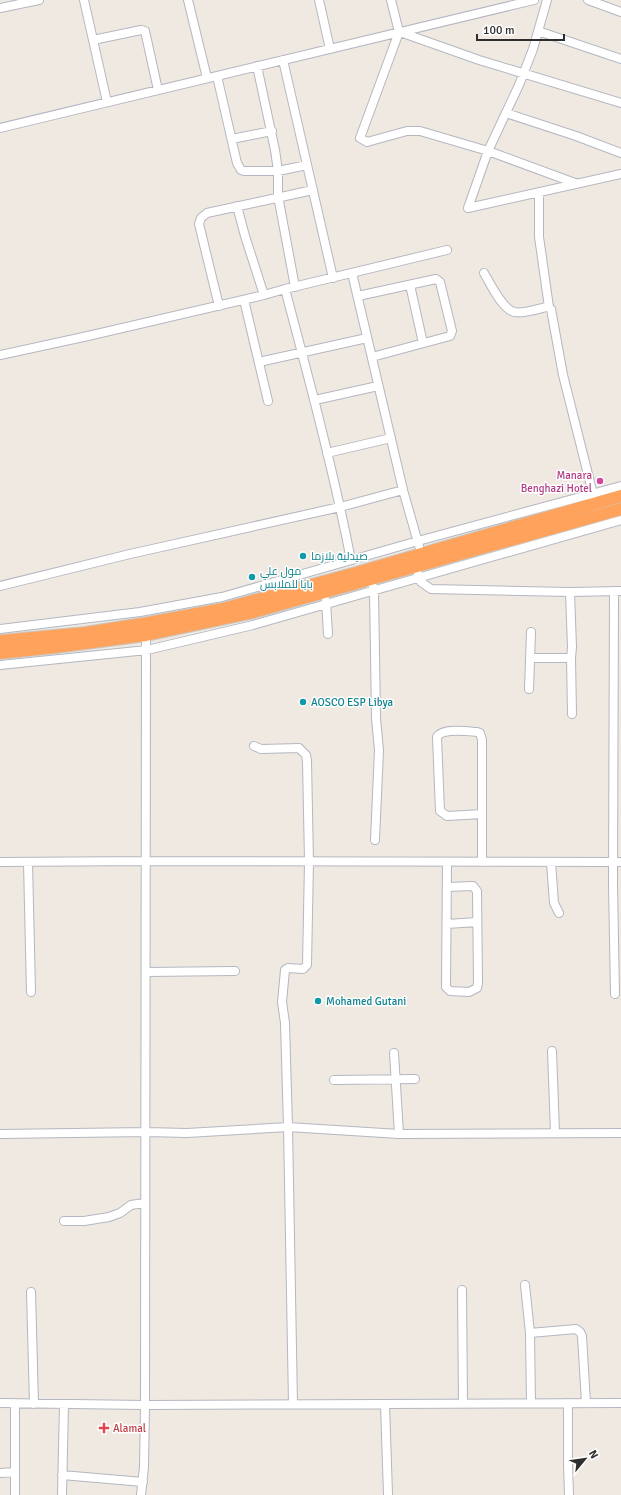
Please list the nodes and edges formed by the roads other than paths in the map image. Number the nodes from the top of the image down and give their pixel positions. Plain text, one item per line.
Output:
1 (39, 0) edge
2 (84, 0) edge
3 (188, 0) edge
4 (319, 0) edge
5 (391, 0) edge
6 (534, 0) edge
7 (547, 0) edge
8 (588, 0) edge
9 (0, 8) edge
10 (621, 12) edge
11 (538, 31) junction
12 (399, 32) junction
13 (93, 40) junction
14 (330, 48) junction
15 (621, 59) edge
16 (283, 60) junction
17 (257, 66) junction
18 (523, 73) junction
19 (218, 76) junction
20 (207, 78) junction
21 (158, 90) junction
22 (107, 102) junction
23 (621, 104) edge
24 (506, 113) junction
25 (0, 128) edge
26 (272, 131) junction
27 (232, 140) junction
28 (488, 151) junction
29 (621, 153) edge
30 (307, 165) junction
31 (278, 171) junction
32 (621, 174) edge
33 (575, 183) junction
34 (313, 190) junction
35 (539, 192) junction
36 (278, 196) junction
37 (237, 206) junction
38 (447, 250) dead end
39 (352, 273) junction
40 (484, 273) dead end
41 (333, 278) junction
42 (410, 285) junction
43 (294, 287) junction
44 (286, 289) junction
45 (264, 295) junction
46 (358, 296) junction
47 (244, 300) junction
48 (219, 306) junction
49 (549, 307) junction
50 (367, 338) junction
51 (424, 343) junction
52 (302, 353) junction
53 (0, 355) edge
54 (372, 357) junction
55 (259, 362) junction
56 (378, 386) junction
57 (315, 400) junction
58 (268, 401) dead end
59 (391, 438) junction
60 (327, 453) junction
61 (621, 486) edge
62 (403, 490) junction
63 (621, 496) edge
64 (594, 499) junction
65 (340, 507) junction
66 (621, 509) edge
67 (621, 520) edge
68 (418, 541) junction
69 (421, 554) junction
70 (351, 560) junction
71 (322, 568) junction
72 (418, 573) junction
73 (372, 585) junction
74 (0, 586) edge
75 (324, 586) junction
76 (617, 591) edge
77 (570, 592) junction
78 (326, 604) junction
79 (284, 610) junction
80 (251, 619) junction
81 (0, 629) edge
82 (531, 632) dead end
83 (328, 634) dead end
84 (146, 635) junction
85 (0, 641) edge
86 (147, 650) junction
87 (0, 652) edge
88 (531, 658) junction
89 (571, 658) junction
90 (0, 665) edge
91 (529, 689) dead end
92 (572, 714) dead end
93 (254, 746) dead end
94 (482, 814) junction
95 (375, 840) dead end
96 (146, 861) junction
97 (0, 862) edge
98 (309, 862) junction
99 (447, 862) junction
100 (482, 862) junction
101 (551, 862) junction
102 (617, 862) edge
103 (28, 863) junction
104 (447, 887) junction
105 (559, 913) dead end
106 (477, 922) junction
107 (447, 924) junction
108 (235, 971) dead end
109 (146, 972) junction
110 (31, 992) dead end
111 (615, 994) dead end
112 (552, 1051) dead end
113 (394, 1053) dead end
114 (396, 1079) junction
115 (415, 1079) dead end
116 (334, 1080) dead end
117 (288, 1127) junction
118 (146, 1132) junction
119 (555, 1133) junction
120 (621, 1133) edge
121 (0, 1134) edge
122 (399, 1134) junction
123 (144, 1203) junction
124 (64, 1221) dead end
125 (525, 1285) dead end
126 (462, 1290) dead end
127 (31, 1292) dead end
128 (530, 1333) junction
129 (0, 1403) edge
130 (15, 1403) junction
131 (463, 1403) junction
132 (531, 1403) junction
133 (568, 1403) junction
134 (586, 1403) junction
135 (621, 1403) edge
136 (34, 1404) junction
137 (64, 1404) junction
138 (292, 1404) junction
139 (145, 1405) junction
140 (385, 1405) junction
141 (15, 1472) junction
142 (0, 1473) edge
143 (62, 1475) junction
144 (143, 1482) junction
145 (388, 1494) edge
146 (15, 1495) edge
147 (62, 1495) edge
148 (141, 1495) edge
149 (569, 1495) edge

1 - 9 street
2 - 13 street
3 - 20 street
4 - 14 street
5 - 12 street
6 - 12 street
7 - 11 street
8 - 10 street
11 - 15 street
11 - 18 street
12 - 14 street
12 - 18 street
12 - 28 street
13 - 21 street
13 - 22 street
14 - 16 street
16 - 17 street
16 - 30 street
17 - 19 street
17 - 26 street
18 - 23 street
18 - 24 street
19 - 20 street
19 - 27 street
20 - 21 street
21 - 22 street
22 - 25 street
24 - 28 street
24 - 29 street
26 - 27 street
26 - 31 street
27 - 31 street
28 - 33 street
28 - 35 street
30 - 31 street
30 - 34 street
31 - 36 street
32 - 33 street
33 - 35 street
34 - 36 street
34 - 41 street
35 - 49 street
36 - 37 street
36 - 43 street
37 - 45 street
37 - 48 street
38 - 39 street
39 - 41 street
39 - 46 street
40 - 49 street
41 - 43 street
42 - 46 street
42 - 51 street
42 - 51 street
43 - 44 street
44 - 45 street
44 - 52 street
45 - 47 street
46 - 50 street
47 - 48 street
47 - 55 street
48 - 53 street
49 - 64 street
50 - 52 street
50 - 54 street
51 - 54 street
52 - 55 street
52 - 57 street
54 - 56 street
55 - 58 street
56 - 57 street
56 - 59 street
57 - 60 street
59 - 60 street
59 - 62 street
60 - 65 street
61 - 64 street
62 - 65 street
62 - 68 street
63 - 64 highway
64 - 68 street
64 - 69 highway
65 - 70 street
65 - 74 street
66 - 72 highway
67 - 72 street
68 - 69 street
68 - 70 street
69 - 75 highway
70 - 71 street
71 - 75 street
71 - 81 street
72 - 73 highway
72 - 77 street
73 - 75 highway
73 - 78 street
73 - 95 street
75 - 78 street
75 - 79 highway
75 - 85 highway
76 - 77 street
76 - 102 street
77 - 89 street
78 - 79 street
78 - 83 street
79 - 80 highway
80 - 84 highway
80 - 86 street
82 - 88 street
84 - 86 street
84 - 87 highway
86 - 90 street
86 - 96 street
88 - 89 street
88 - 91 street
89 - 92 street
93 - 98 street
94 - 94 street
94 - 100 street
96 - 98 street
96 - 103 street
96 - 109 street
97 - 103 street
98 - 99 street
98 - 117 street
99 - 100 street
99 - 104 street
100 - 101 street
101 - 102 street
101 - 105 street
102 - 111 street
103 - 110 street
104 - 106 street
104 - 107 street
106 - 107 street
106 - 107 street
108 - 109 street
109 - 118 street
112 - 119 street
113 - 114 street
114 - 115 street
114 - 116 street
114 - 122 street
117 - 118 street
117 - 122 street
117 - 138 street
118 - 121 street
118 - 123 street
119 - 120 street
119 - 122 street
123 - 124 street
123 - 139 street
125 - 128 street
126 - 131 street
127 - 136 street
128 - 132 street
128 - 134 street
129 - 130 street
130 - 136 street
130 - 141 street
131 - 132 street
131 - 140 street
132 - 133 street
133 - 134 street
133 - 149 street
134 - 135 street
136 - 137 street
137 - 139 street
137 - 143 street
138 - 139 street
138 - 140 street
139 - 144 street
140 - 145 street
141 - 142 street
141 - 146 street
143 - 144 street
143 - 147 street
144 - 148 street

